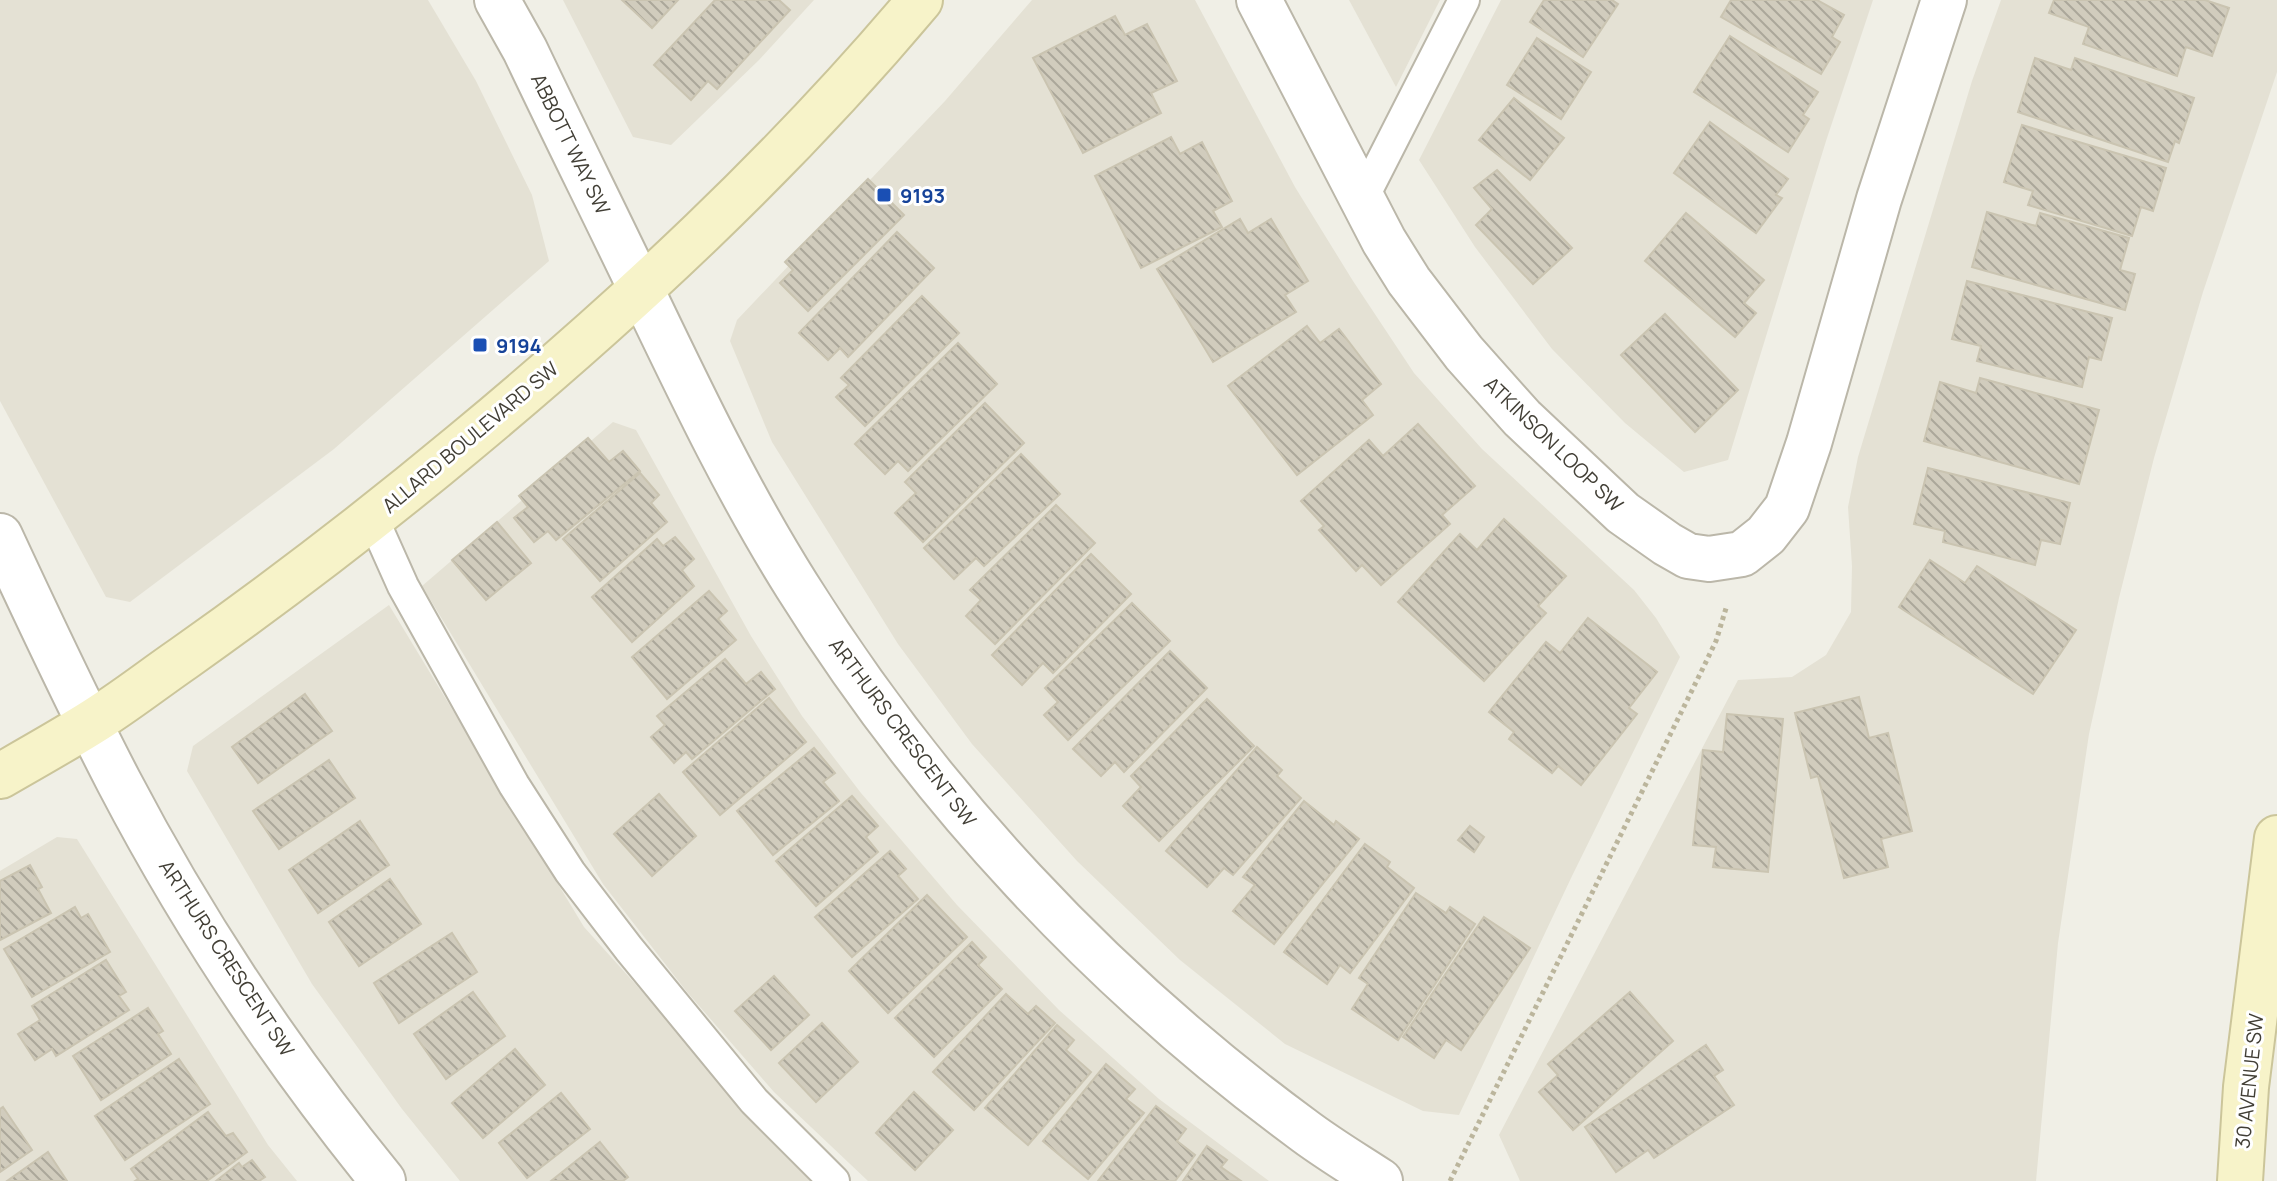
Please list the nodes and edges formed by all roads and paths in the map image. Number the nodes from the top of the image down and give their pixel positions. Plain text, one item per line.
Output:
1 (497, 0) edge
2 (920, 0) edge
3 (1259, 0) edge
4 (1464, 0) edge
5 (1944, 0) edge
6 (1362, 200) junction
7 (641, 290) junction
8 (373, 519) junction
9 (0, 536) edge
10 (1742, 554) junction
11 (90, 724) junction
12 (0, 776) edge
13 (2277, 838) edge
14 (383, 1181) edge
15 (834, 1181) edge
16 (1380, 1181) edge
17 (1450, 1181) edge
18 (2240, 1181) edge

1 - 7 street, ABBOTT WAY SW
2 - 7 street, ALLARD BOULEVARD SW
3 - 6 street, ATKINSON LOOP SW
4 - 6 lane
5 - 10 street
6 - 10 street, ATKINSON LOOP SW
7 - 8 street, ALLARD BOULEVARD SW
7 - 16 street, ARTHURS CRESCENT SW
8 - 11 street, ALLARD BOULEVARD SW
8 - 15 lane
9 - 11 street, ARTHURS CRESCENT SW
10 - 17 path
11 - 12 street, ALLARD BOULEVARD SW
11 - 14 street, ARTHURS CRESCENT SW
13 - 18 street, 30 AVENUE SW

